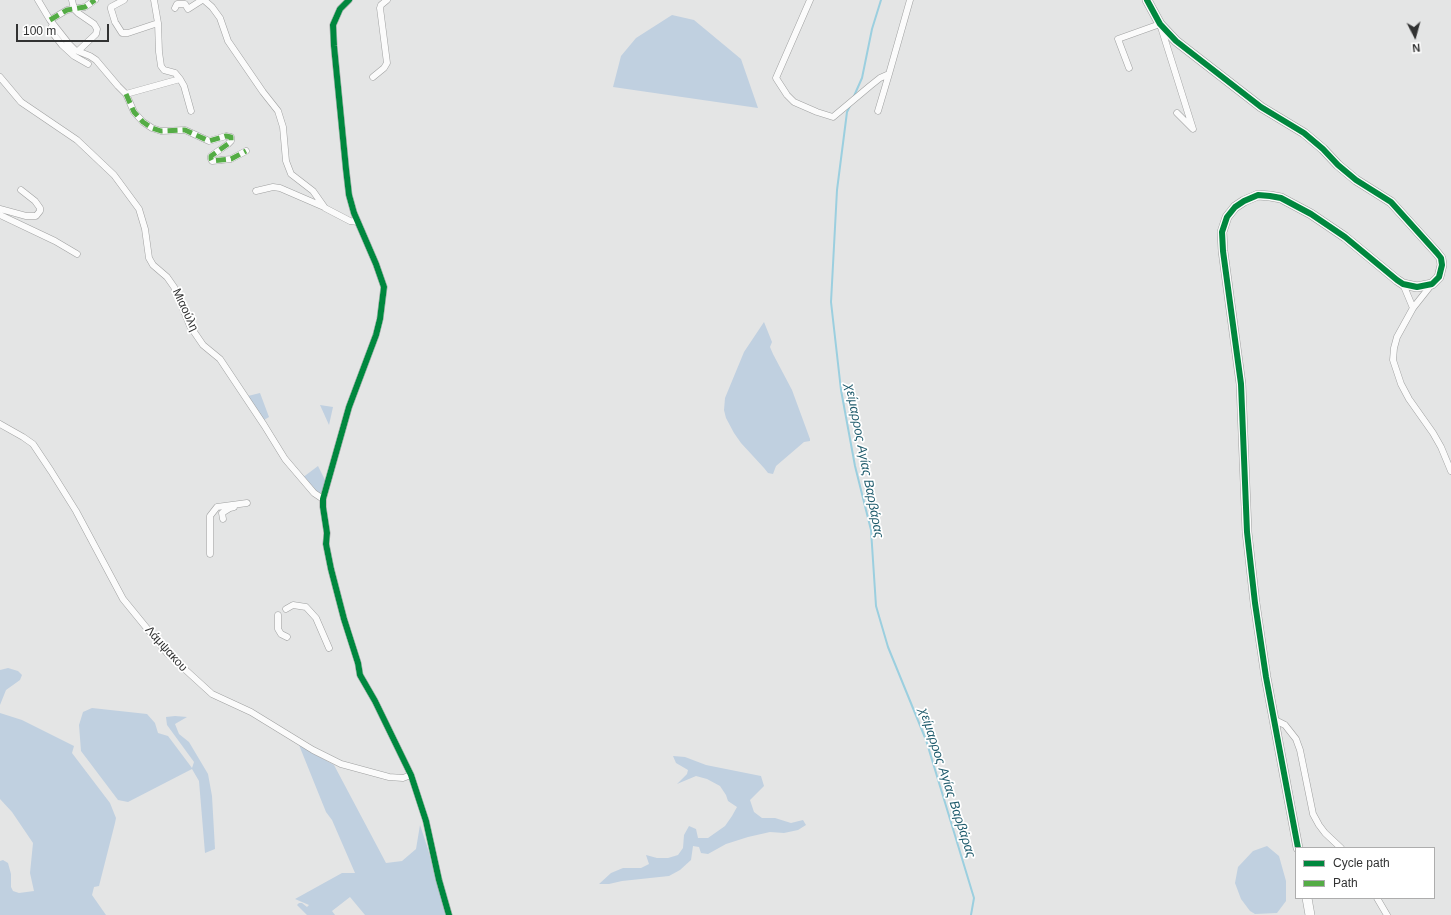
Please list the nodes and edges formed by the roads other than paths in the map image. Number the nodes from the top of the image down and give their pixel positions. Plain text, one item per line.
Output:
1 (38, 0) edge
2 (72, 0) edge
3 (95, 0) edge
4 (124, 0) edge
5 (154, 0) edge
6 (202, 0) edge
7 (350, 0) edge
8 (387, 0) edge
9 (810, 0) edge
10 (910, 0) edge
11 (1147, 0) edge
12 (176, 8) dead end
13 (74, 9) junction
14 (188, 9) junction
15 (190, 17) dead end
16 (52, 22) junction
17 (158, 23) junction
18 (1160, 24) junction
19 (78, 51) junction
20 (88, 64) dead end
21 (1129, 68) dead end
22 (889, 74) junction
23 (0, 77) edge
24 (373, 77) dead end
25 (180, 79) junction
26 (126, 94) junction
27 (878, 110) dead end
28 (191, 111) dead end
29 (1177, 113) dead end
30 (246, 151) dead end
31 (21, 190) dead end
32 (256, 192) dead end
33 (325, 208) junction
34 (0, 209) edge
35 (0, 215) edge
36 (358, 222) junction
37 (77, 254) dead end
38 (1404, 284) junction
39 (1432, 284) junction
40 (1413, 308) junction
41 (0, 424) edge
42 (1451, 471) edge
43 (323, 499) junction
44 (223, 519) dead end
45 (210, 554) dead end
46 (286, 609) dead end
47 (278, 615) dead end
48 (287, 637) dead end
49 (329, 648) dead end
50 (1275, 720) junction
51 (411, 775) junction
52 (1298, 847) edge
53 (1340, 847) edge
54 (1307, 899) edge
55 (1378, 899) edge
56 (449, 915) edge
57 (1310, 915) edge
58 (1387, 915) edge

1 - 16 street
2 - 13 street
3 - 13 street
4 - 17 street
5 - 17 street
6 - 14 street
6 - 33 street
7 - 36 street
8 - 24 street
9 - 22 street
10 - 22 street
11 - 18 street
12 - 14 street
13 - 16 street
13 - 19 street
14 - 15 street
16 - 19 street
16 - 20 street
17 - 25 street
18 - 21 street
18 - 29 street
18 - 39 street
19 - 26 street
22 - 27 street
23 - 43 street, Μιαούλη
25 - 26 street
25 - 28 street
26 - 30 street
31 - 34 street
32 - 33 street
33 - 36 street
35 - 37 street
36 - 43 street
38 - 39 street
38 - 40 street
38 - 50 street
39 - 40 street
40 - 42 street
41 - 51 street, Λάμψακου
43 - 51 street
44 - 45 street
46 - 49 street
47 - 48 street
50 - 52 street
50 - 53 street
51 - 56 street
54 - 57 street
55 - 58 street

